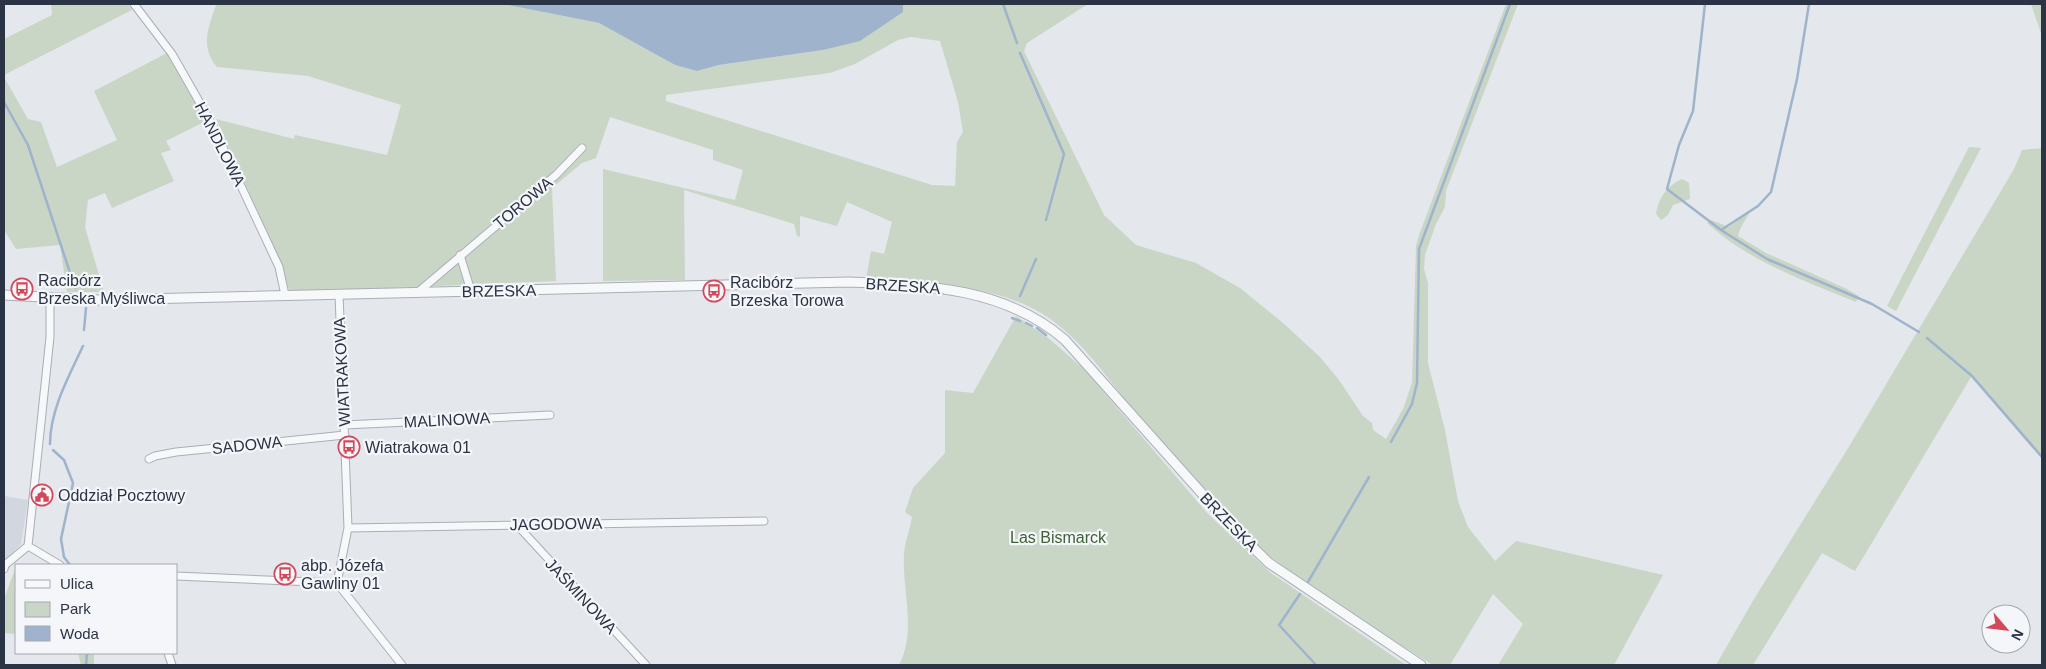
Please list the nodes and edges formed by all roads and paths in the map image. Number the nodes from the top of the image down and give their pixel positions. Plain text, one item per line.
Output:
1 (134, 4) edge
2 (582, 148) dead end
3 (460, 255) junction
4 (471, 291) junction
5 (417, 293) junction
6 (339, 294) junction
7 (4, 295) edge
8 (285, 295) junction
9 (50, 298) junction
10 (550, 415) dead end
11 (345, 425) junction
12 (345, 435) junction
13 (149, 459) dead end
14 (764, 521) dead end
15 (517, 525) junction
16 (348, 528) junction
17 (28, 546) junction
18 (58, 564) edge
19 (4, 566) edge
20 (178, 576) edge
21 (337, 583) junction
22 (402, 665) edge
23 (646, 665) edge
24 (1421, 665) edge

1 - 8 street, HANDLOWA
2 - 3 street, TOROWA
3 - 4 street
3 - 5 street, TOROWA
4 - 5 street, BRZESKA
4 - 24 street, BRZESKA
5 - 6 street, BRZESKA
6 - 8 street, BRZESKA
6 - 11 street, WIATRAKOWA
7 - 9 street, BRZESKA
8 - 9 street, BRZESKA
9 - 17 street
10 - 11 street, MALINOWA
11 - 12 street, WIATRAKOWA
12 - 13 street, SADOWA
12 - 16 street, WIATRAKOWA
14 - 15 street, JAGODOWA
15 - 16 street, JAGODOWA
15 - 23 street, JAŚMINOWA
16 - 21 street, WIATRAKOWA
17 - 18 street
17 - 19 street
20 - 21 street
21 - 22 street

